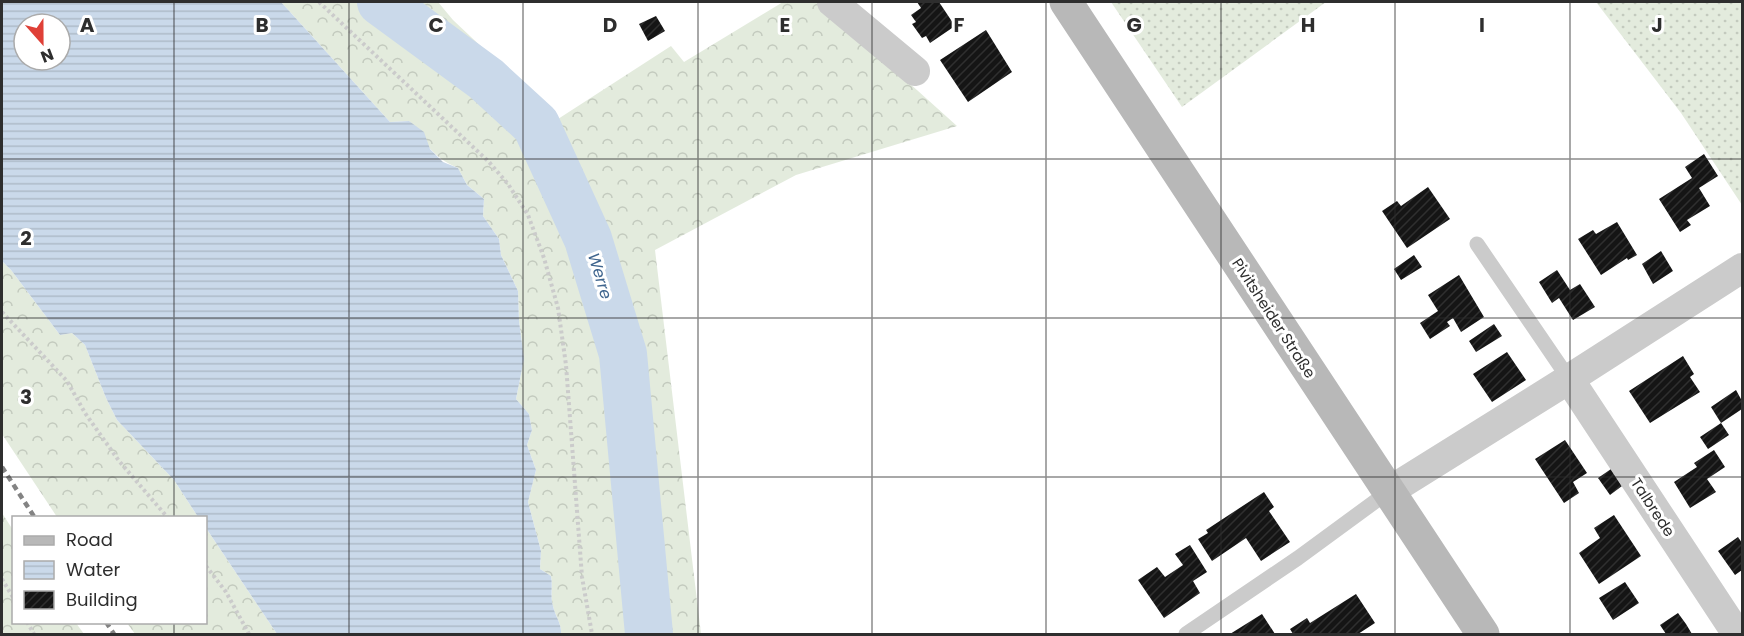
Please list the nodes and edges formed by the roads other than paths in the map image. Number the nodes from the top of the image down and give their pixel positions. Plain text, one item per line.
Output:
1 (832, 2) edge
2 (1066, 2) edge
3 (915, 71) dead end
4 (1477, 244) dead end
5 (1743, 268) edge
6 (1569, 379) junction
7 (1388, 492) junction
8 (1186, 634) edge
9 (1483, 634) edge
10 (1737, 634) edge

1 - 3 street
2 - 7 main road, Pivitsheider Straße
4 - 6 lane, Talbrede
5 - 6 street
6 - 7 street
6 - 10 street, Talbrede
7 - 8 lane
7 - 9 main road, Pivitsheider Straße

